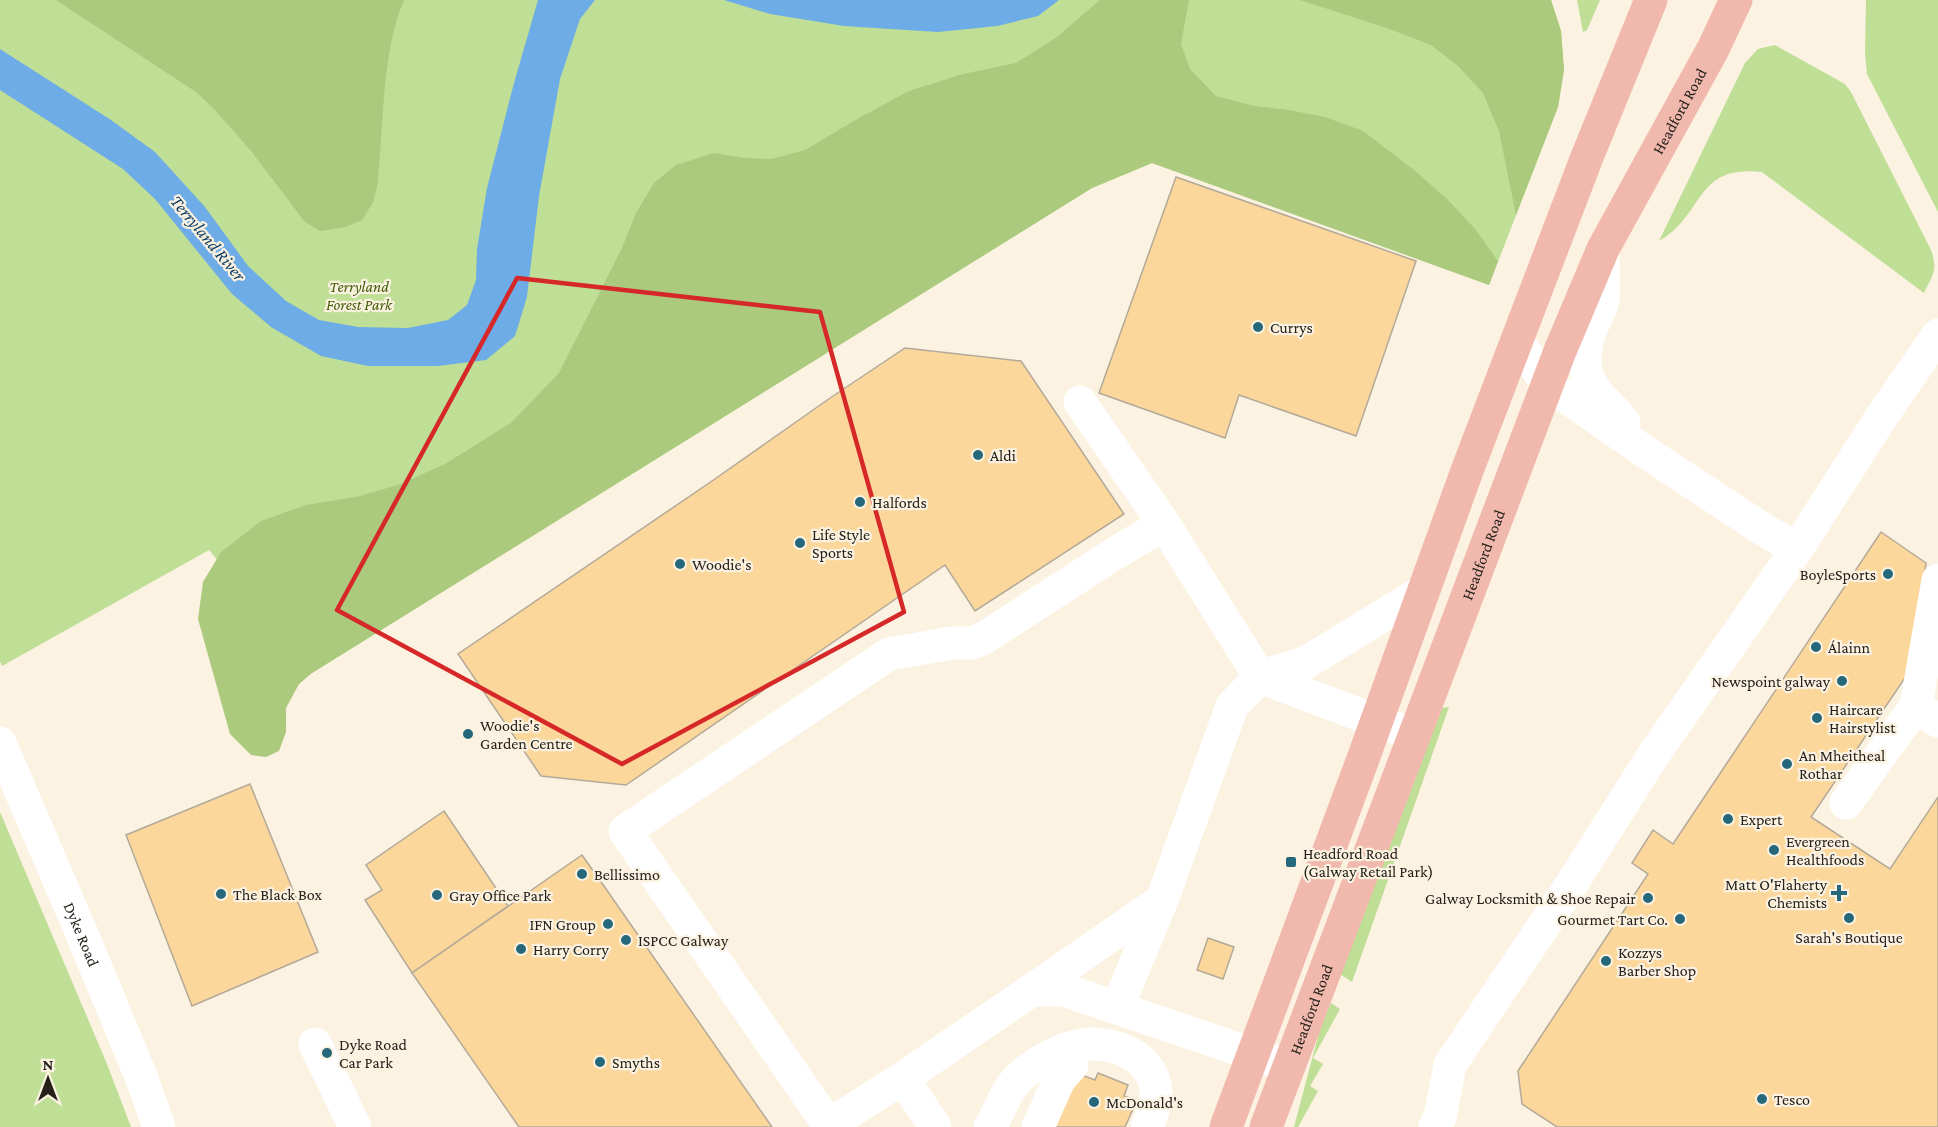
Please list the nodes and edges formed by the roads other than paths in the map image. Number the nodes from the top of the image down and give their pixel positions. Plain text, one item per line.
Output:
1 (1651, 0) edge
2 (1736, 0) edge
3 (1603, 249) junction
4 (1938, 335) edge
5 (1517, 341) junction
6 (1548, 384) junction
7 (1080, 402) dead end
8 (1533, 424) junction
9 (1641, 449) junction
10 (1164, 524) junction
11 (1797, 549) junction
12 (1938, 580) edge
13 (1423, 591) junction
14 (1260, 677) junction
15 (1927, 714) edge
16 (1377, 721) junction
17 (1414, 735) junction
18 (0, 743) edge
19 (1846, 803) dead end
20 (1162, 900) junction
21 (1032, 990) junction
22 (1117, 1008) junction
23 (315, 1044) dead end
24 (1252, 1054) junction
25 (1072, 1065) junction
26 (1288, 1066) junction
27 (903, 1078) junction
28 (830, 1126) edge
29 (159, 1127) edge
30 (355, 1127) edge
31 (935, 1127) edge
32 (990, 1127) edge
33 (1009, 1127) edge
34 (1038, 1127) edge
35 (1133, 1127) edge
36 (1147, 1127) edge
37 (1226, 1127) edge
38 (1266, 1127) edge
39 (1435, 1127) edge

1 - 5 main road
2 - 3 main road, Headford Road
3 - 6 main road, Headford Road
3 - 9 street
4 - 11 street
5 - 6 street
5 - 13 main road
6 - 8 main road, Headford Road
6 - 9 street
7 - 10 street
8 - 9 street
8 - 17 main road, Headford Road
9 - 11 street
10 - 14 street
10 - 28 street
11 - 39 street
12 - 15 street
13 - 14 street
13 - 16 main road
14 - 16 street
14 - 20 street
15 - 19 street
16 - 17 street
16 - 24 main road
17 - 26 main road, Headford Road
18 - 29 street, Dyke Road
20 - 21 street
20 - 22 street
21 - 22 street
21 - 27 street
22 - 24 street
23 - 30 street
24 - 26 street
24 - 37 main road
25 - 33 street
25 - 34 street
25 - 35 street
26 - 38 main road, Headford Road
27 - 28 street
27 - 31 street
32 - 36 street

